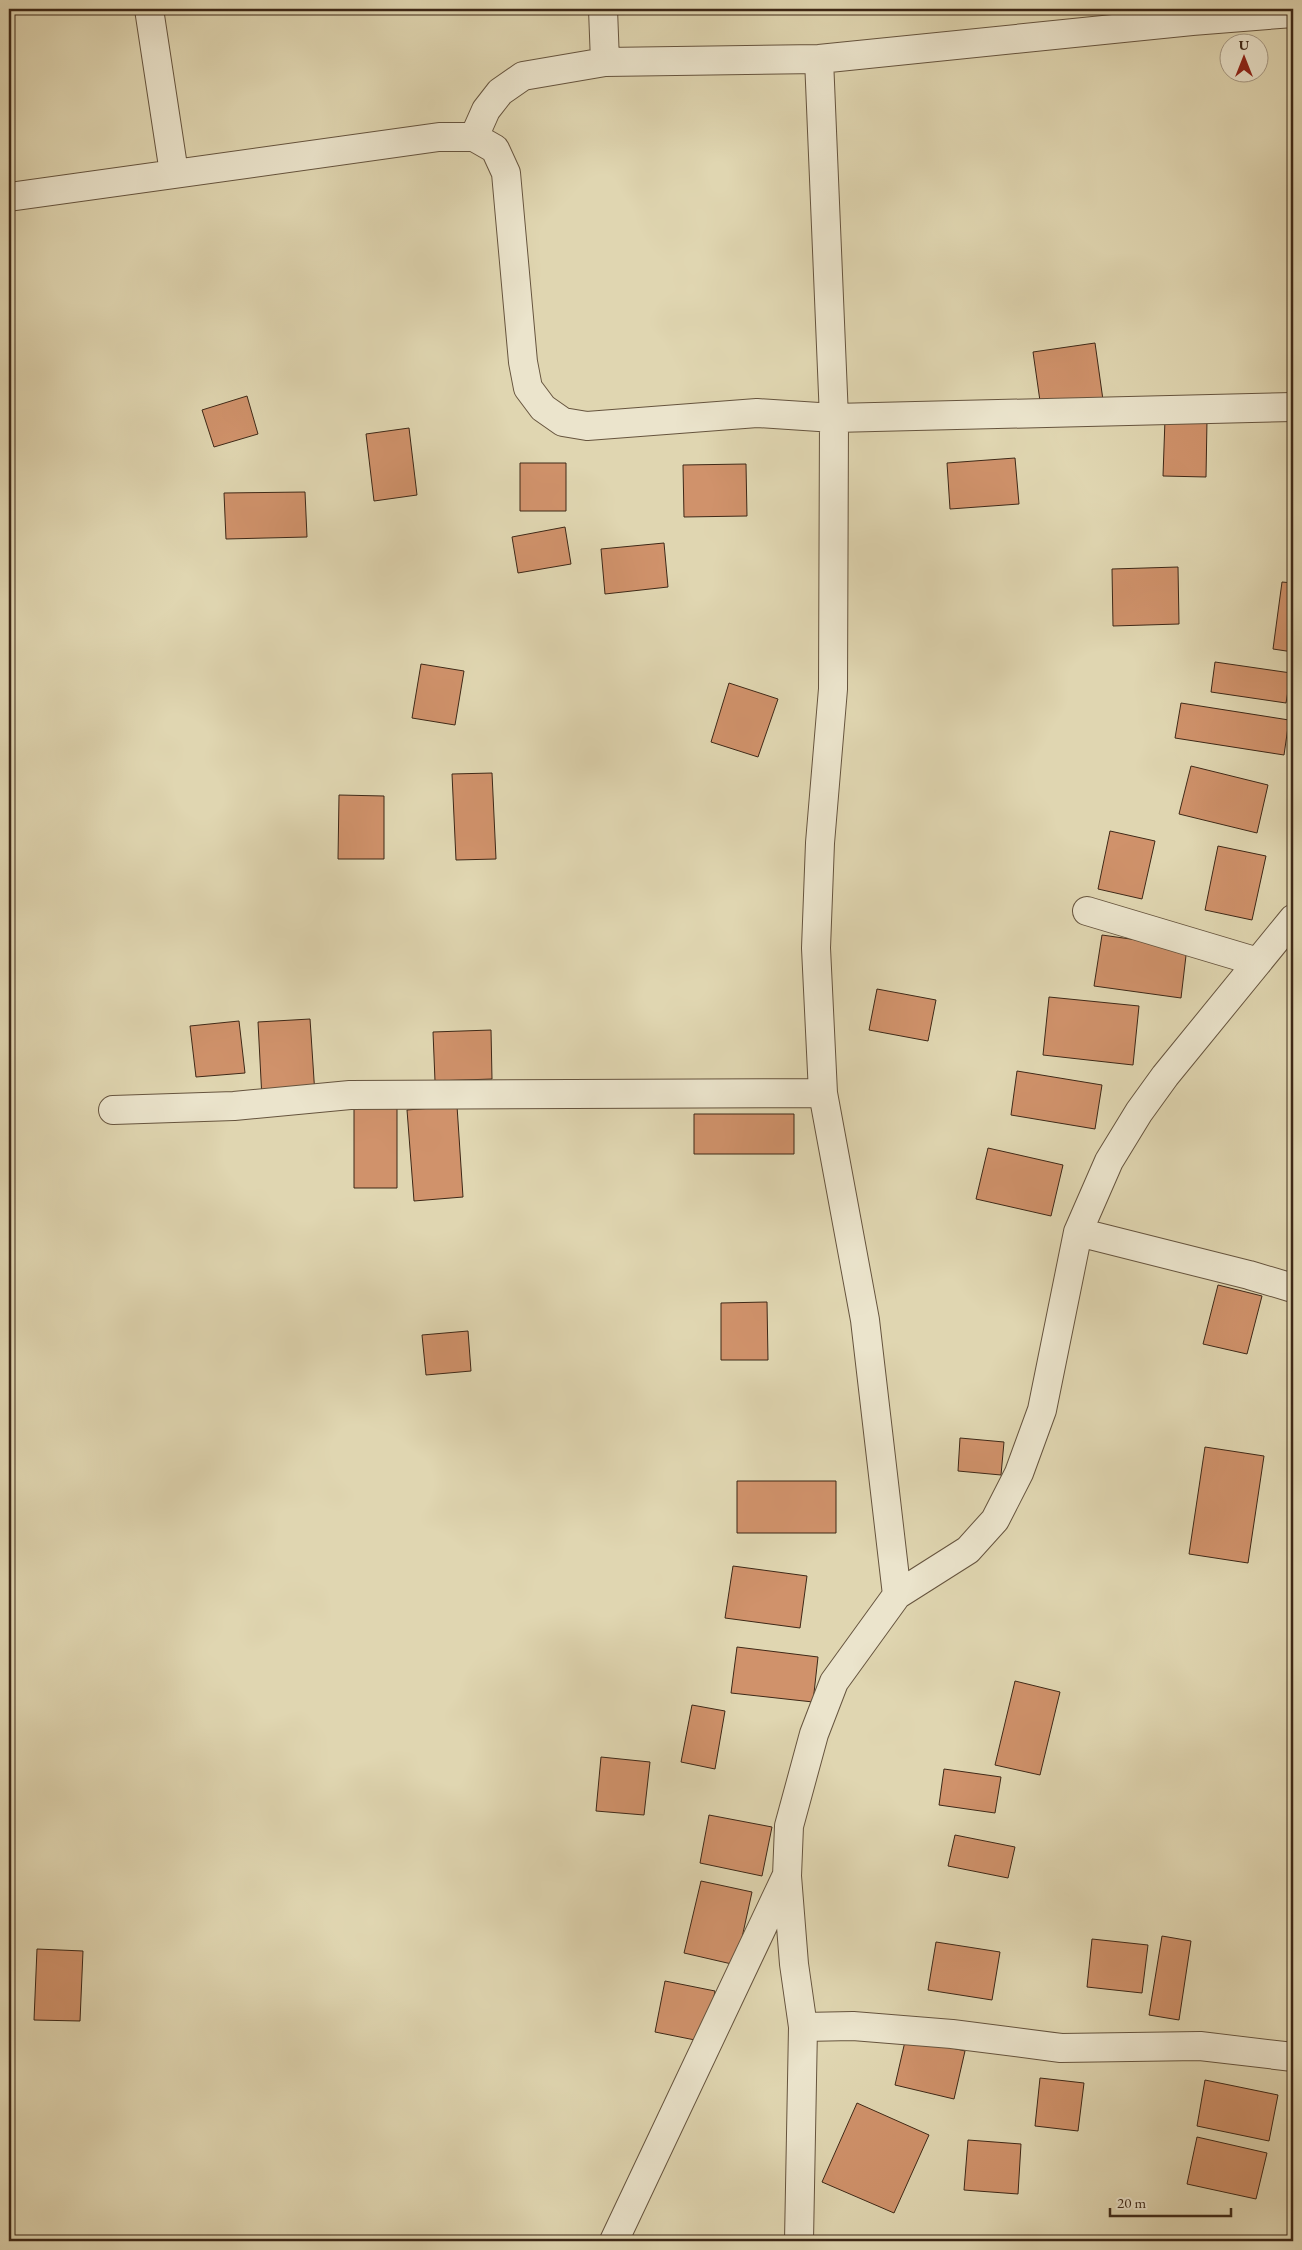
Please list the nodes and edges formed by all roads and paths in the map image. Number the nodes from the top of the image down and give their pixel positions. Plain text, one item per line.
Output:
1 (149, 9) edge
2 (604, 9) edge
3 (1293, 13) edge
4 (819, 59) junction
5 (605, 62) junction
6 (474, 137) junction
7 (174, 174) junction
8 (9, 197) edge
9 (1293, 406) edge
10 (834, 418) junction
11 (1087, 911) dead end
12 (1293, 919) edge
13 (1258, 962) junction
14 (823, 1093) junction
15 (113, 1110) dead end
16 (1078, 1232) junction
17 (1293, 1288) edge
18 (897, 1595) junction
19 (787, 1876) junction
20 (803, 2027) junction
21 (1293, 2057) edge
22 (614, 2241) edge
23 (799, 2241) edge

1 - 7 street
2 - 5 street
3 - 4 street
4 - 5 street
4 - 10 street
5 - 6 street
6 - 7 street
6 - 10 street
7 - 8 street
9 - 10 street
10 - 14 street
11 - 13 street
12 - 13 street
13 - 16 street
14 - 15 street
14 - 18 street
16 - 17 street
16 - 18 street
18 - 19 street
19 - 20 street
19 - 22 street
20 - 21 street
20 - 23 street

